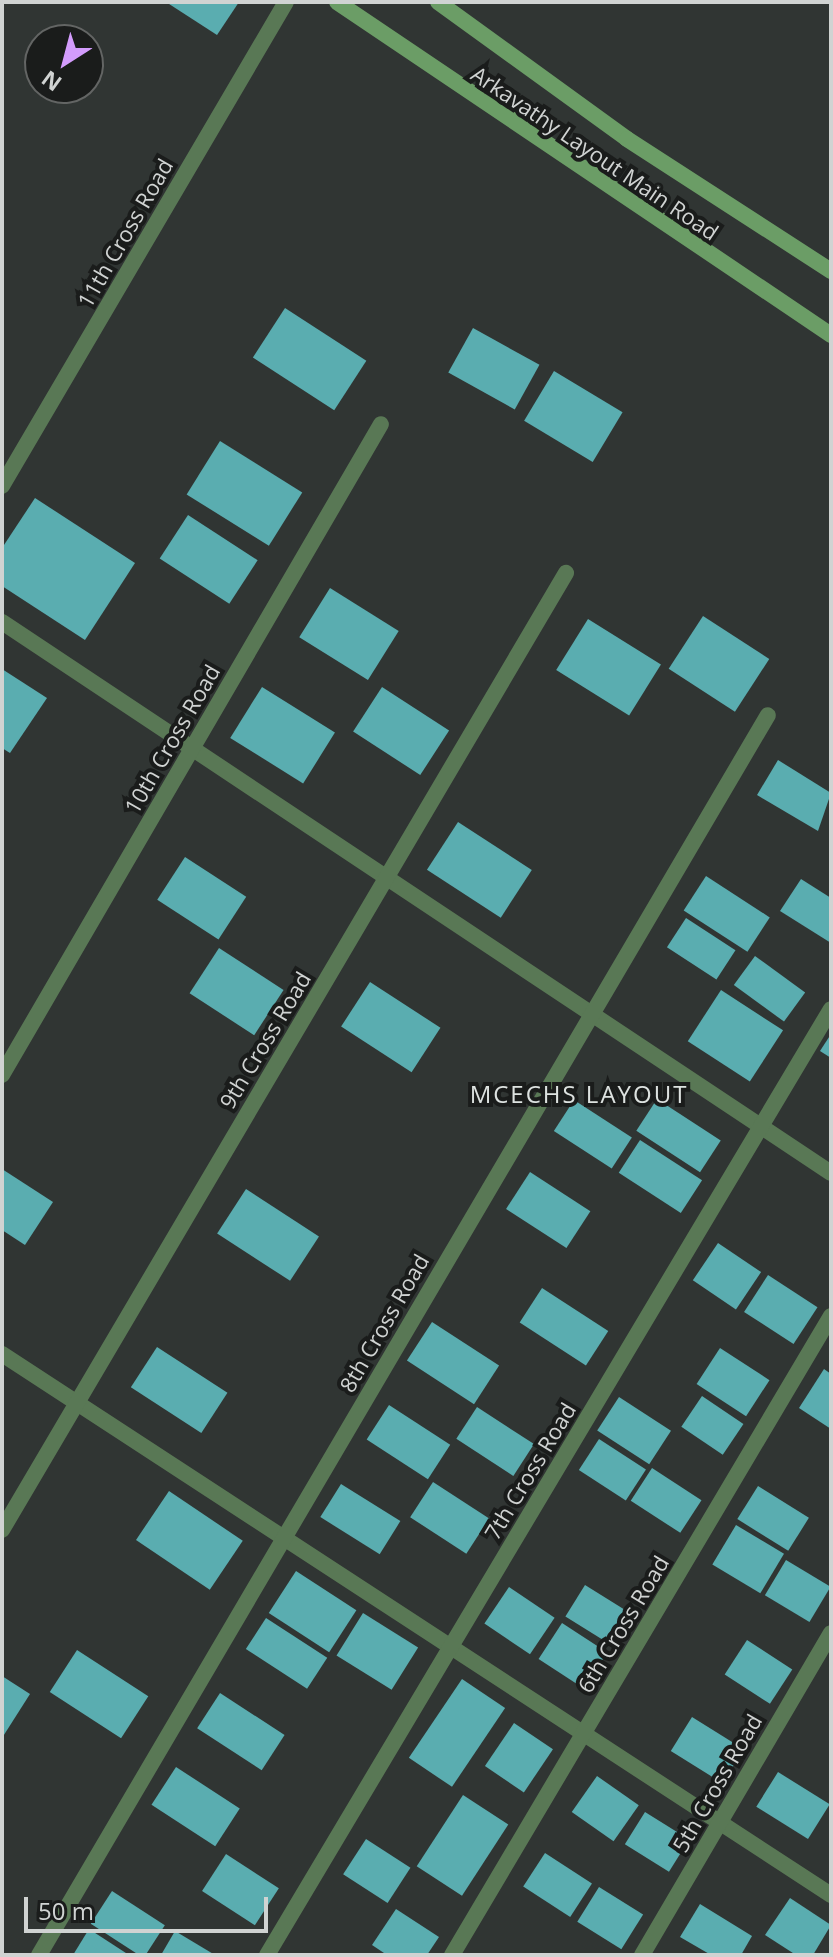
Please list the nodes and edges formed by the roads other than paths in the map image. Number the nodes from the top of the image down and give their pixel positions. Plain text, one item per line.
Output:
1 (286, 2) edge
2 (337, 2) edge
3 (438, 2) edge
4 (831, 271) edge
5 (831, 335) edge
6 (381, 424) dead end
7 (2, 486) edge
8 (566, 573) dead end
9 (2, 622) edge
10 (768, 715) dead end
11 (192, 748) junction
12 (387, 878) junction
13 (831, 1009) edge
14 (592, 1014) junction
15 (2, 1075) edge
16 (761, 1126) junction
17 (831, 1173) edge
18 (831, 1316) edge
19 (2, 1354) edge
20 (77, 1403) junction
21 (2, 1530) edge
22 (283, 1537) junction
23 (831, 1633) edge
24 (451, 1647) junction
25 (583, 1734) junction
26 (720, 1823) junction
27 (831, 1895) edge
28 (39, 1955) edge
29 (267, 1955) edge
30 (452, 1955) edge
31 (642, 1955) edge

1 - 7 street, 11th Cross Road
2 - 5 main road, Arkavathy Layout Main Road
3 - 4 main road, Arkavathy Layout Main Road
6 - 11 street, 10th Cross Road
8 - 12 street, 9th Cross Road
9 - 11 street
10 - 14 street, 8th Cross Road
11 - 12 street
11 - 15 street, 10th Cross Road
12 - 14 street
12 - 20 street, 9th Cross Road
13 - 16 street, 7th Cross Road
14 - 16 street
14 - 22 street, 8th Cross Road
16 - 17 street
16 - 24 street, 7th Cross Road
18 - 25 street, 6th Cross Road
19 - 20 street
20 - 21 street, 9th Cross Road
20 - 22 street
22 - 24 street
22 - 28 street, 8th Cross Road
23 - 26 street, 5th Cross Road
24 - 25 street
24 - 29 street, 7th Cross Road
25 - 26 street
25 - 30 street, 6th Cross Road
26 - 27 street
26 - 31 street, 5th Cross Road

